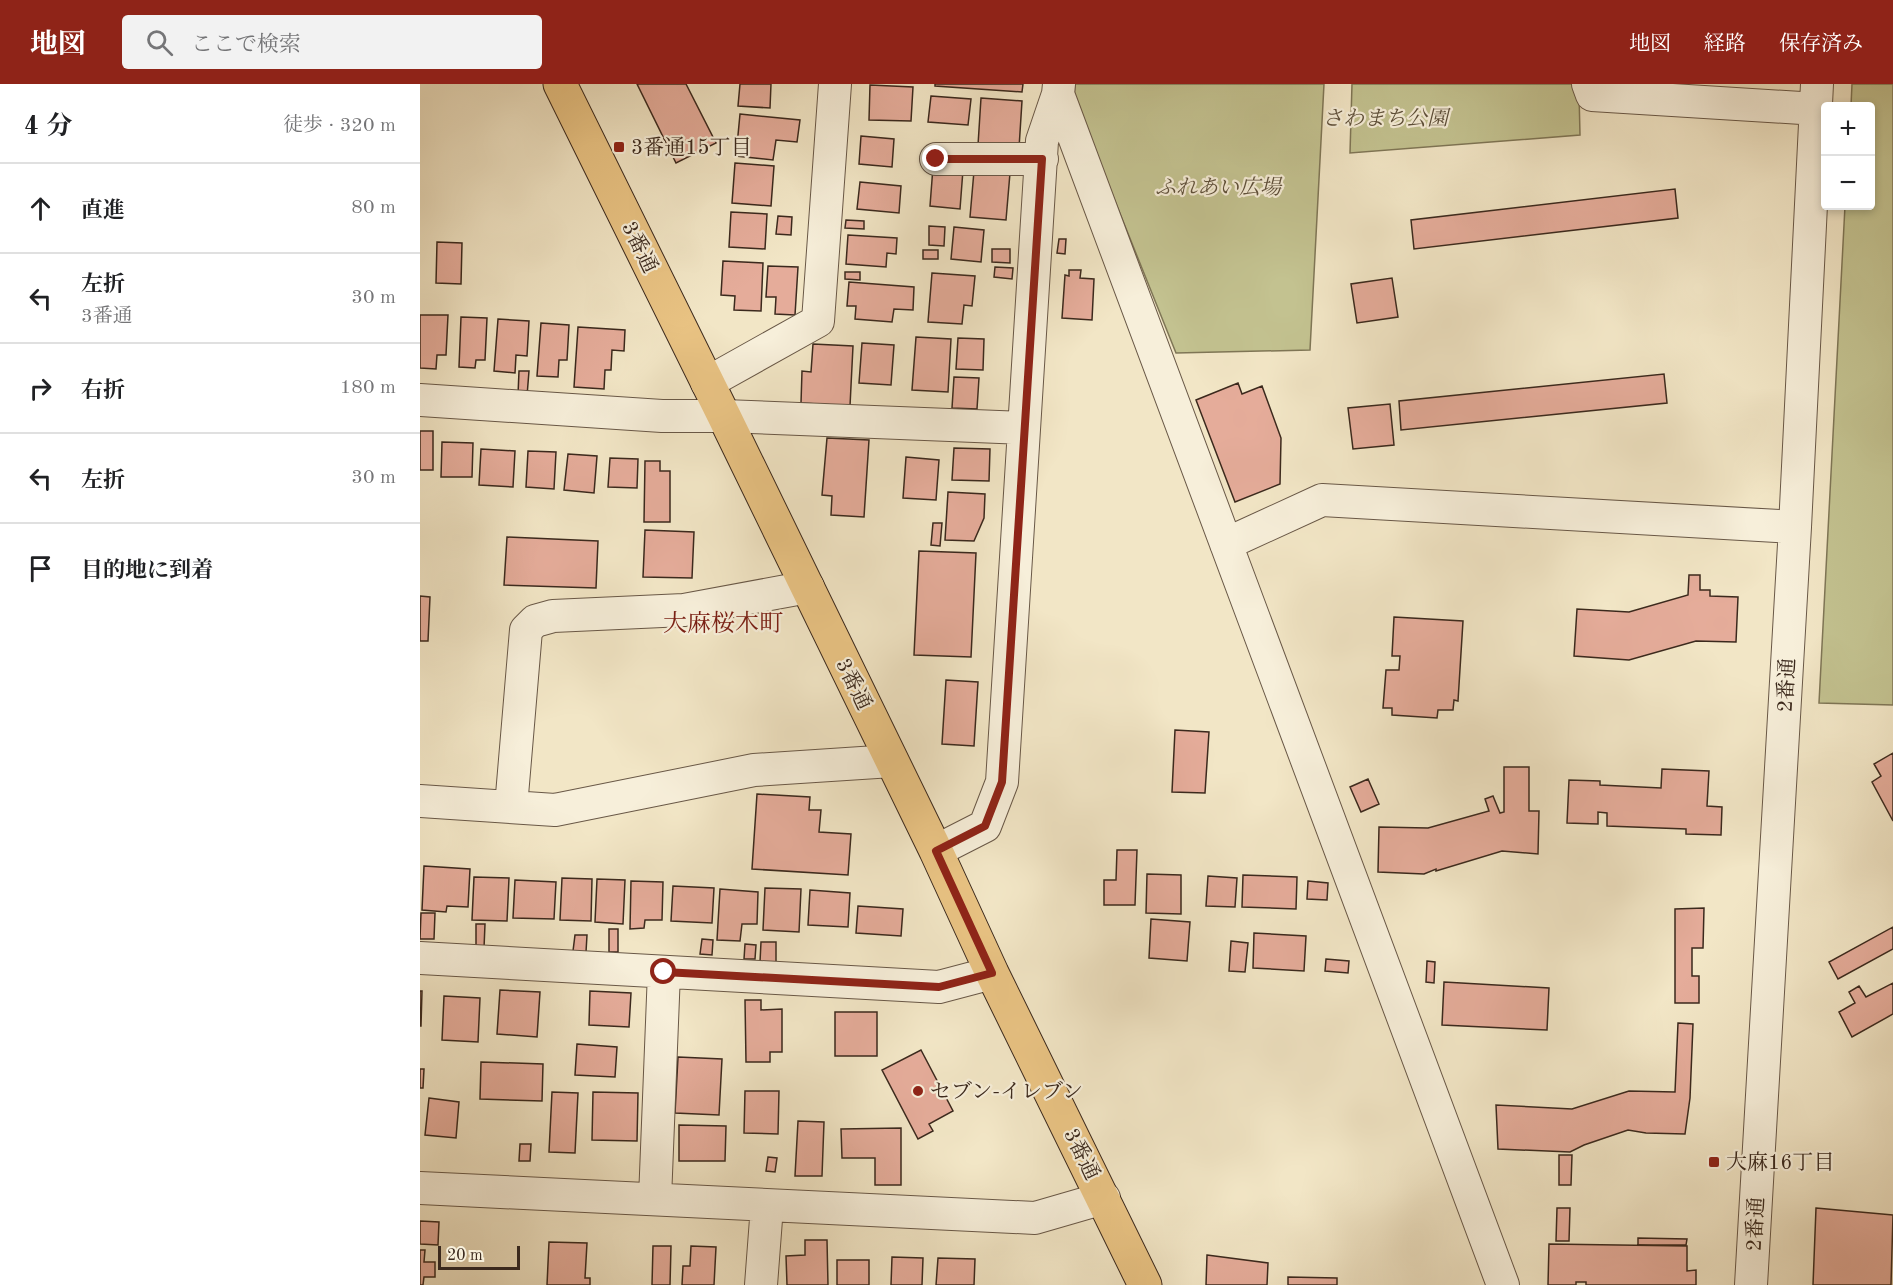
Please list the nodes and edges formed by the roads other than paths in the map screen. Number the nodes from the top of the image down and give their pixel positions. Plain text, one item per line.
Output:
1 (560, 84) edge
2 (835, 84) edge
3 (1588, 84) edge
4 (1059, 89) edge
5 (1817, 97) edge
6 (936, 159) dead end
7 (1042, 159) junction
8 (707, 383) junction
9 (420, 400) edge
10 (724, 416) junction
11 (1023, 428) junction
12 (1795, 527) junction
13 (1226, 544) junction
14 (808, 587) junction
15 (892, 761) junction
16 (420, 801) edge
17 (511, 807) junction
18 (936, 851) junction
19 (420, 958) edge
20 (664, 972) junction
21 (992, 973) junction
22 (420, 1188) edge
23 (1104, 1198) junction
24 (655, 1199) junction
25 (767, 1206) junction
26 (761, 1285) edge
27 (1145, 1285) edge
28 (1503, 1285) edge
29 (1751, 1285) edge

1 - 8 main road, 3番通
2 - 8 street
3 - 5 street
4 - 7 street
4 - 13 street
5 - 12 street, 2番通
6 - 7 street
7 - 11 street
8 - 10 main road, 3番通
9 - 10 street
10 - 11 street
10 - 14 main road, 3番通
11 - 18 street
12 - 13 street
12 - 29 street, 2番通
13 - 28 street
14 - 15 main road, 3番通
14 - 17 street
15 - 17 street
15 - 18 main road, 3番通
16 - 17 street
18 - 21 main road, 3番通
19 - 20 street
20 - 21 street
20 - 24 street
21 - 23 main road, 3番通
22 - 24 street
23 - 25 street
23 - 27 main road, 3番通
24 - 25 street
25 - 26 street

